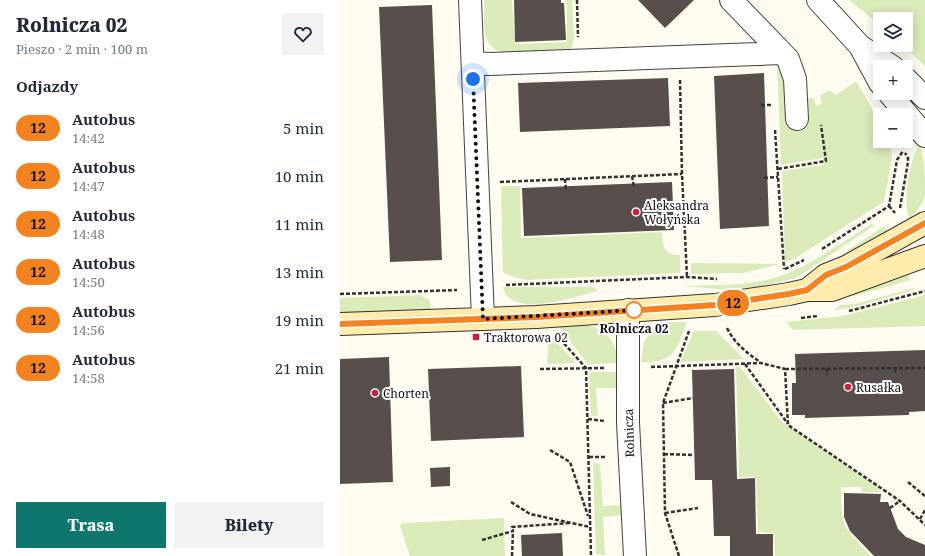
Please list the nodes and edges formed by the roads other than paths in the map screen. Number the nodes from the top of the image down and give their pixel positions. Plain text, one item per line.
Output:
1 (470, 0) edge
2 (731, 0) edge
3 (818, 0) edge
4 (860, 46) junction
5 (782, 53) junction
6 (882, 60) edge
7 (473, 63) junction
8 (873, 70) edge
9 (913, 86) edge
10 (925, 98) edge
11 (895, 100) edge
12 (797, 119) dead end
13 (925, 136) edge
14 (925, 223) edge
15 (925, 256) edge
16 (807, 290) junction
17 (628, 310) junction
18 (483, 319) junction
19 (340, 324) edge
20 (635, 556) edge

1 - 7 street
2 - 5 street
3 - 4 street
4 - 6 street
4 - 8 street
5 - 7 street
5 - 12 street
7 - 18 street
9 - 10 street
11 - 13 street
14 - 16 street
15 - 16 street
16 - 17 street
17 - 18 street
17 - 20 street, Rolnicza
18 - 19 street

